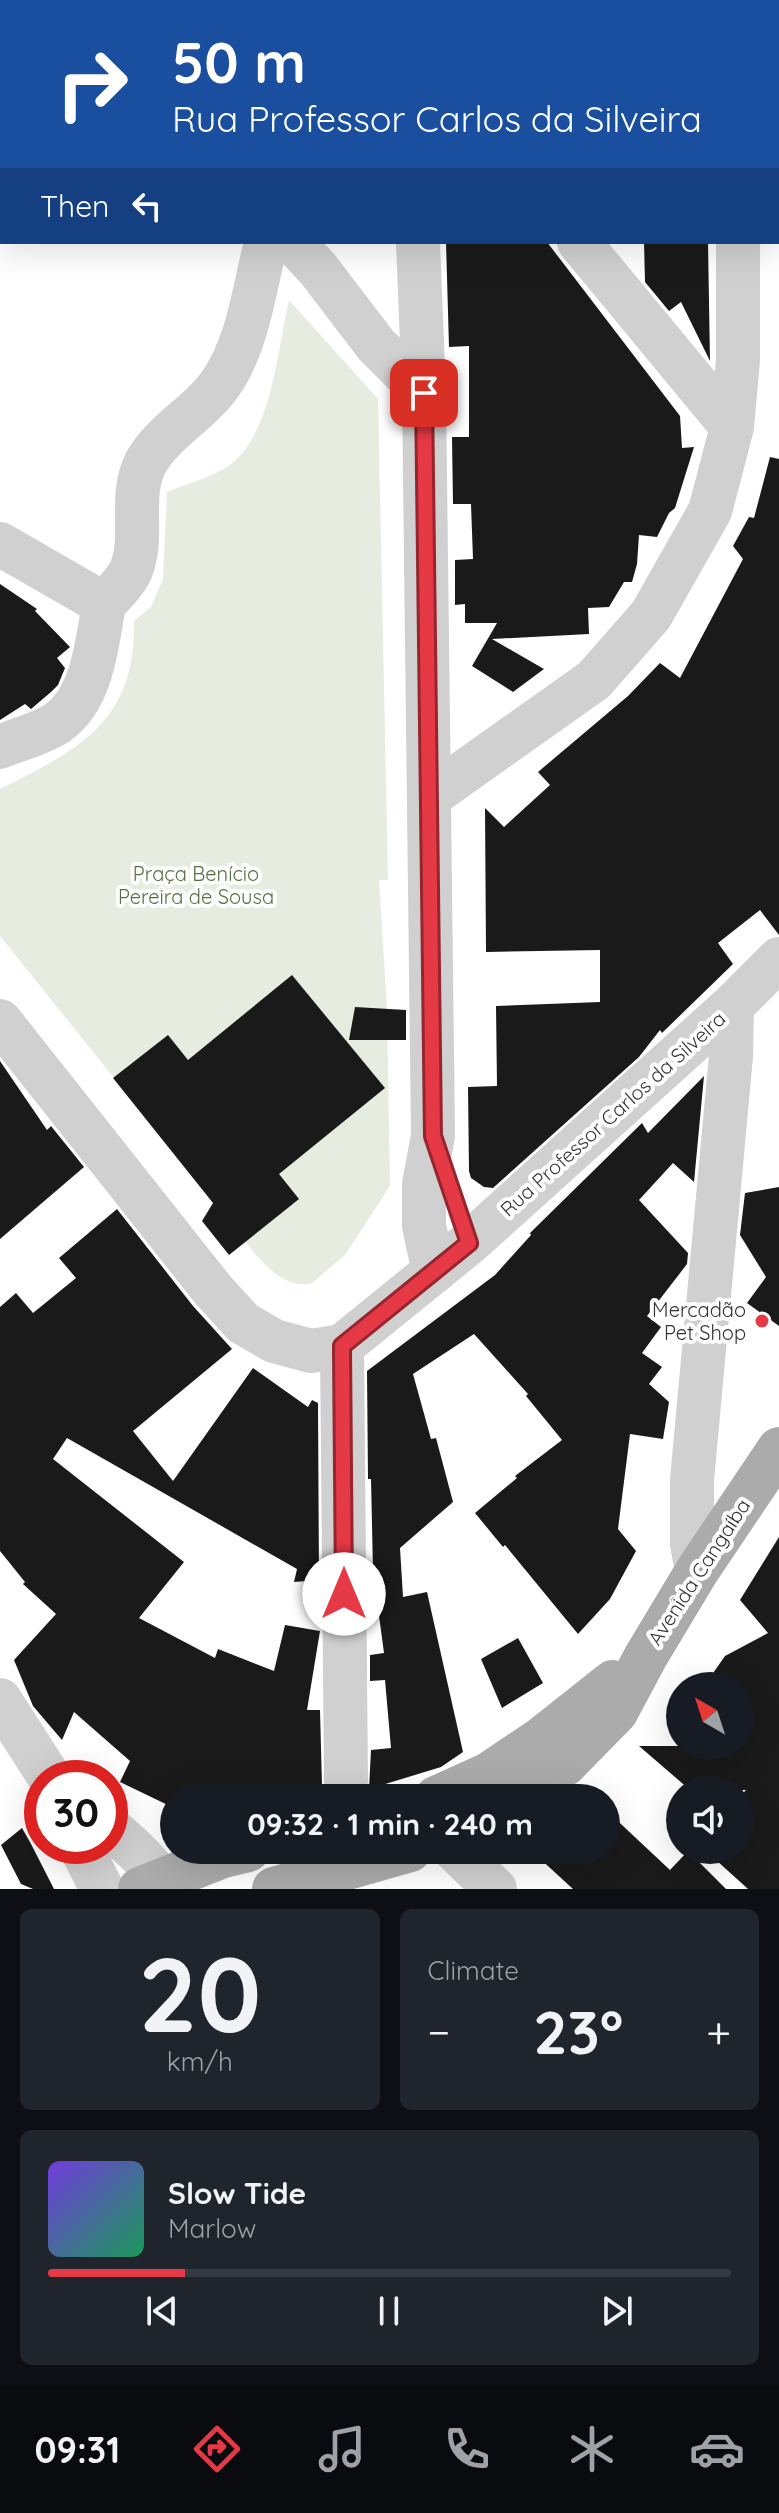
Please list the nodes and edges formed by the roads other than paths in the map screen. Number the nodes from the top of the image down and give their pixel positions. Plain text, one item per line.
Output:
1 (266, 244) edge
2 (295, 244) edge
3 (418, 244) edge
4 (581, 244) edge
5 (738, 244) edge
6 (424, 393) junction
7 (732, 427) junction
8 (0, 544) edge
9 (104, 604) junction
10 (0, 747) edge
11 (429, 797) junction
12 (779, 959) edge
13 (732, 1006) junction
14 (0, 1021) edge
15 (433, 1136) junction
16 (469, 1243) junction
17 (434, 1272) junction
18 (342, 1346) junction
19 (779, 1449) edge
20 (697, 1571) junction
21 (646, 1656) junction
22 (0, 1700) edge
23 (39, 1760) edge
24 (346, 1781) dead end
25 (467, 1784) edge
26 (536, 1784) edge
27 (128, 1843) edge
28 (89, 1864) edge
29 (205, 1864) edge
30 (361, 1864) edge
31 (469, 1864) edge
32 (155, 1886) edge
33 (102, 1889) edge
34 (274, 1889) edge
35 (495, 1889) edge

1 - 9 street
2 - 6 street
3 - 6 street
4 - 7 street
5 - 7 street
6 - 11 street
7 - 11 street
8 - 9 street
9 - 10 street
11 - 15 street
12 - 13 street, Rua Professor Carlos da Silveira
13 - 16 street, Rua Professor Carlos da Silveira
13 - 20 street
14 - 18 street
15 - 16 street
15 - 17 street
16 - 17 street, Rua Professor Carlos da Silveira
17 - 18 street, Rua Professor Carlos da Silveira
18 - 24 street
19 - 20 main road, Avenida Cangaíba
20 - 21 main road, Avenida Cangaíba
21 - 25 main road, Avenida Cangaíba
21 - 26 main road, Avenida Cangaíba
22 - 23 street
27 - 32 street
28 - 33 street
29 - 32 main road
30 - 34 main road
31 - 35 street

